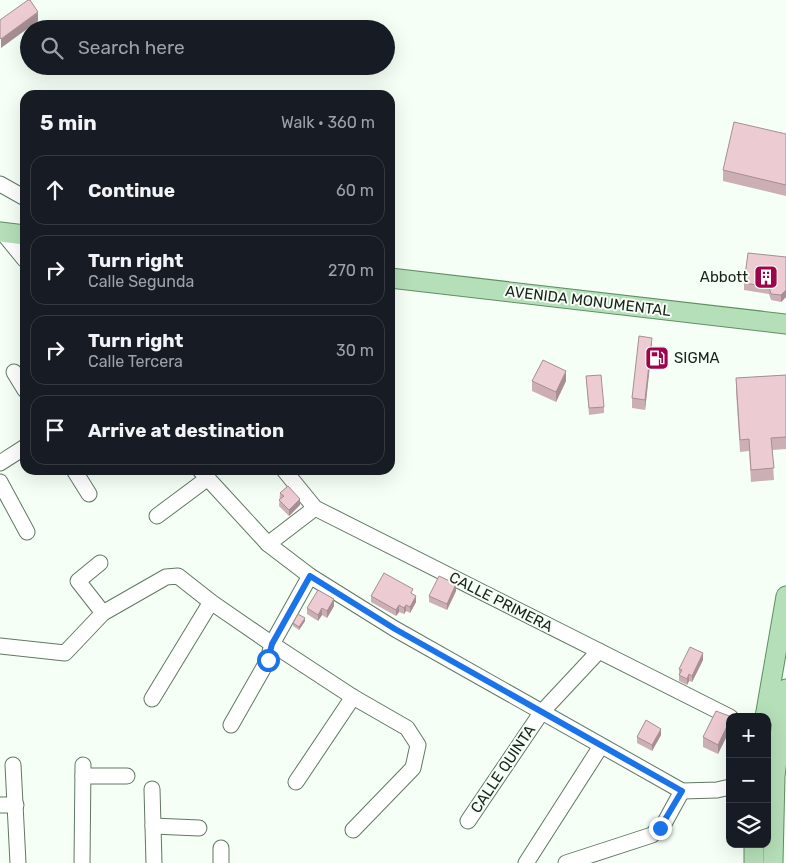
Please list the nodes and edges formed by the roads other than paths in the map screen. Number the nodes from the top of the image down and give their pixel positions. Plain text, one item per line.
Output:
1 (0, 184) edge
2 (20, 195) edge
3 (2, 232) edge
4 (20, 234) edge
5 (20, 254) edge
6 (395, 279) edge
7 (786, 324) edge
8 (14, 372) dead end
9 (20, 382) edge
10 (20, 450) edge
11 (0, 463) edge
12 (77, 475) edge
13 (203, 475) edge
14 (205, 475) edge
15 (288, 475) edge
16 (0, 482) edge
17 (88, 494) dead end
18 (315, 508) junction
19 (157, 516) dead end
20 (27, 532) dead end
21 (268, 544) junction
22 (100, 563) dead end
23 (310, 576) junction
24 (786, 596) edge
25 (211, 602) junction
26 (103, 613) junction
27 (782, 639) edge
28 (272, 644) junction
29 (0, 646) edge
30 (599, 651) junction
31 (786, 689) edge
32 (353, 697) junction
33 (152, 699) dead end
34 (541, 713) junction
35 (766, 713) edge
36 (726, 715) edge
37 (231, 725) dead end
38 (601, 746) junction
39 (777, 746) edge
40 (13, 765) dead end
41 (127, 776) dead end
42 (771, 777) edge
43 (296, 782) dead end
44 (726, 788) edge
45 (152, 790) dead end
46 (682, 791) junction
47 (16, 804) junction
48 (0, 805) edge
49 (468, 821) dead end
50 (153, 826) junction
51 (199, 828) dead end
52 (353, 830) dead end
53 (18, 863) edge
54 (82, 863) edge
55 (154, 863) edge
56 (526, 863) edge
57 (566, 863) edge
58 (773, 863) edge

1 - 2 street
3 - 4 main road
3 - 5 street
6 - 7 main road, AVENIDA MONUMENTAL
8 - 9 street
10 - 11 street
12 - 17 street
13 - 19 street
14 - 21 street
15 - 18 street, CALLE PRIMERA
16 - 20 street
18 - 21 street
18 - 30 street, CALLE PRIMERA
21 - 23 street
22 - 26 street
23 - 28 street
23 - 34 street
24 - 27 main road
25 - 26 street
25 - 28 street
25 - 33 street
26 - 29 street
27 - 35 main road
28 - 32 street
28 - 37 street
30 - 34 street, CALLE QUINTA
30 - 36 street, CALLE PRIMERA
31 - 39 main road
32 - 43 street
32 - 52 street
34 - 38 street
34 - 49 street, CALLE QUINTA
38 - 46 street
38 - 56 street
39 - 42 main road
40 - 47 street
41 - 54 street
42 - 58 main road
44 - 46 street
45 - 50 street
46 - 57 street
47 - 48 street
47 - 53 street
50 - 51 street
50 - 55 street

